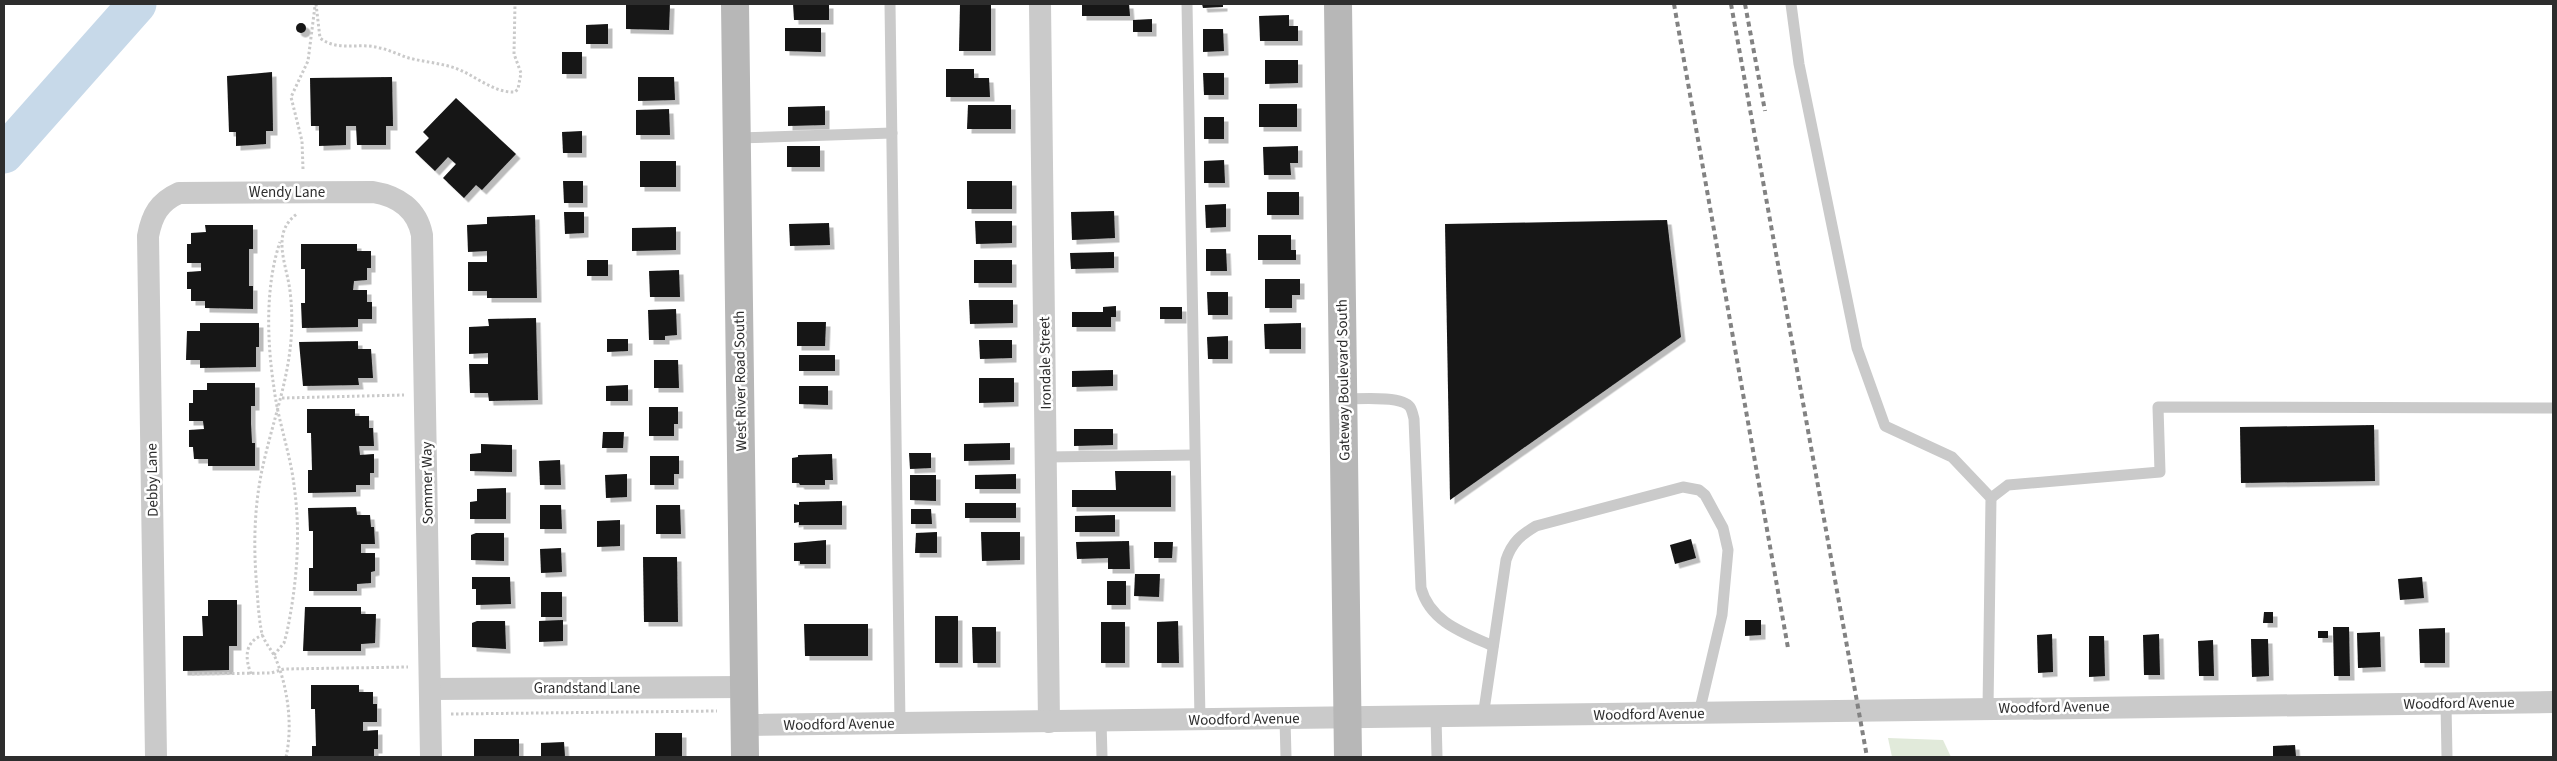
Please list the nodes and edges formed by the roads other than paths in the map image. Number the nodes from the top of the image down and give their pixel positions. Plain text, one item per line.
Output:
1 (735, 4) edge
2 (890, 4) edge
3 (1040, 4) edge
4 (1187, 4) edge
5 (1338, 4) edge
6 (1791, 4) edge
7 (892, 133) junction
8 (737, 138) junction
9 (159, 206) joint
10 (412, 211) joint
11 (1343, 399) junction
12 (2553, 408) edge
13 (1194, 456) junction
14 (1046, 457) junction
15 (1991, 498) junction
16 (1493, 646) junction
17 (430, 689) junction
18 (2553, 702) edge
19 (2446, 704) junction
20 (745, 706) junction
21 (1988, 708) junction
22 (1699, 713) junction
23 (1436, 717) junction
24 (1483, 717) junction
25 (1348, 718) junction
26 (1285, 719) junction
27 (1200, 720) junction
28 (1101, 721) junction
29 (1049, 722) junction
30 (900, 723) junction
31 (156, 757) edge
32 (431, 757) edge
33 (745, 757) edge
34 (1102, 757) edge
35 (1286, 757) edge
36 (1348, 757) edge
37 (1437, 757) edge
38 (2447, 757) edge

1 - 8 main road, West River Road South
2 - 7 lane
3 - 14 street, Irondale Street
4 - 13 lane
5 - 11 main road, Gateway Boulevard South
6 - 15 lane
7 - 8 lane
7 - 30 lane
8 - 20 main road, West River Road South
9 - 10 street, Wendy Lane
9 - 31 street, Debby Lane
10 - 17 street, Sommer Way
11 - 16 lane
11 - 25 main road, Gateway Boulevard South
12 - 15 lane
13 - 14 lane
13 - 27 lane
14 - 29 street, Irondale Street
15 - 21 lane
16 - 22 lane
16 - 24 lane
17 - 20 street, Grandstand Lane
17 - 32 street, Sommer Way
18 - 19 street, Woodford Avenue
19 - 21 street, Woodford Avenue
19 - 38 lane
20 - 30 street, Woodford Avenue
20 - 33 main road, West River Road South
21 - 22 street, Woodford Avenue
22 - 24 street, Woodford Avenue
23 - 24 street, Woodford Avenue
23 - 25 street, Woodford Avenue
23 - 37 lane
25 - 26 street, Woodford Avenue
25 - 36 main road, Gateway Boulevard South
26 - 27 street, Woodford Avenue
26 - 35 lane
27 - 28 street, Woodford Avenue
28 - 29 street, Woodford Avenue
28 - 34 lane
29 - 30 street, Woodford Avenue

